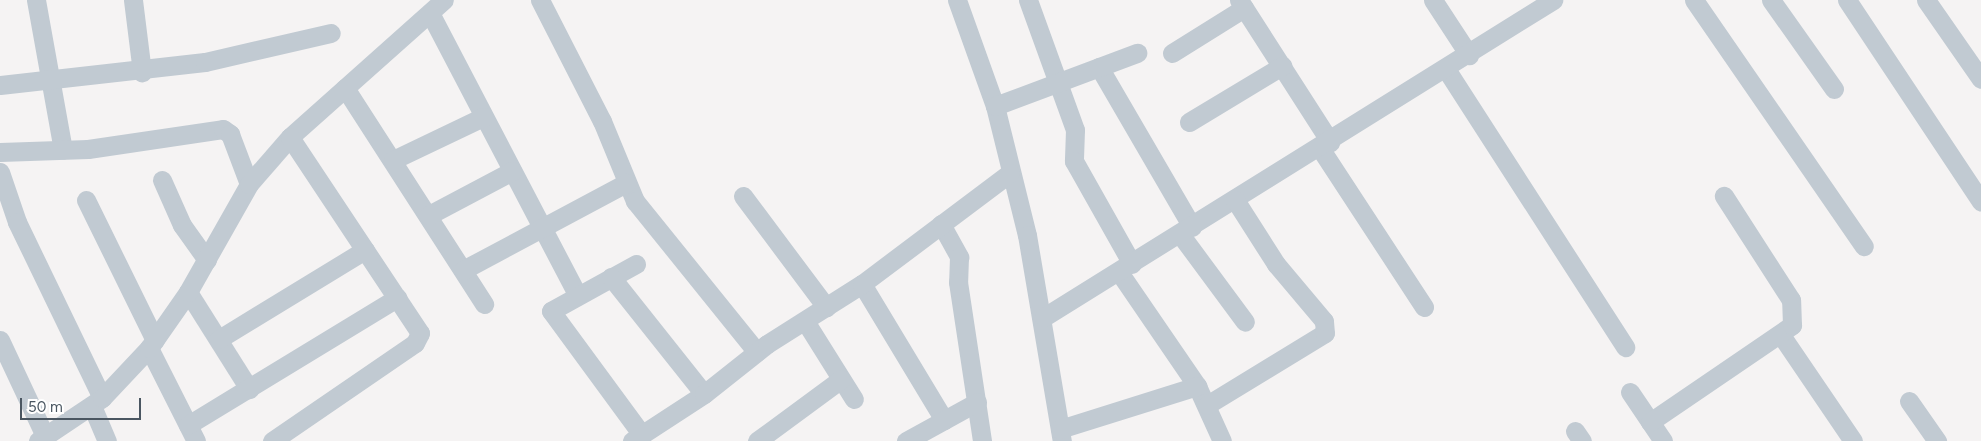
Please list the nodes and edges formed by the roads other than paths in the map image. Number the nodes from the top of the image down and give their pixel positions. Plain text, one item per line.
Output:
1 (36, 0) edge
2 (133, 0) edge
3 (540, 0) edge
4 (957, 0) edge
5 (1028, 0) edge
6 (1433, 0) edge
7 (1553, 0) edge
8 (1694, 0) edge
9 (1772, 0) edge
10 (1847, 0) edge
11 (1926, 0) edge
12 (1242, 4) edge
13 (437, 6) edge
14 (331, 33) dead end
15 (1137, 53) dead end
16 (1172, 53) dead end
17 (1469, 54) junction
18 (1282, 66) junction
19 (1099, 67) junction
20 (1446, 69) junction
21 (142, 72) junction
22 (1981, 79) edge
23 (1060, 81) junction
24 (50, 82) junction
25 (0, 85) edge
26 (346, 88) junction
27 (1834, 89) dead end
28 (995, 106) junction
29 (483, 117) junction
30 (1189, 122) dead end
31 (290, 137) junction
32 (1325, 145) junction
33 (62, 150) junction
34 (0, 152) edge
35 (392, 160) junction
36 (512, 171) junction
37 (0, 172) edge
38 (1010, 173) junction
39 (162, 180) dead end
40 (626, 183) junction
41 (249, 184) junction
42 (743, 196) dead end
43 (1724, 196) dead end
44 (86, 200) dead end
45 (1235, 200) junction
46 (1981, 202) edge
47 (429, 215) junction
48 (941, 224) junction
49 (542, 228) junction
50 (1186, 230) junction
51 (1864, 246) dead end
52 (364, 250) junction
53 (207, 260) junction
54 (636, 264) dead end
55 (1125, 268) junction
56 (463, 270) junction
57 (610, 277) junction
58 (862, 284) junction
59 (188, 292) junction
60 (577, 294) junction
61 (397, 298) junction
62 (484, 304) dead end
63 (826, 307) junction
64 (1424, 307) dead end
65 (1044, 317) junction
66 (805, 321) junction
67 (1244, 322) dead end
68 (1781, 335) junction
69 (219, 339) junction
70 (0, 340) edge
71 (152, 344) junction
72 (1625, 346) dead end
73 (757, 352) junction
74 (840, 380) junction
75 (1196, 386) junction
76 (249, 389) junction
77 (1630, 392) dead end
78 (704, 394) junction
79 (854, 399) dead end
80 (97, 402) junction
81 (977, 402) junction
82 (1909, 402) dead end
83 (1208, 405) junction
84 (944, 420) junction
85 (1650, 422) junction
86 (192, 433) edge
87 (776, 435) edge
88 (1061, 435) edge
89 (637, 438) edge
90 (42, 439) edge
91 (107, 441) edge
92 (272, 441) edge
93 (757, 441) edge
94 (906, 441) edge
95 (982, 441) edge
96 (1222, 441) edge
97 (1663, 441) edge
98 (1853, 441) edge
99 (1937, 441) edge

1 - 24 street
2 - 21 street
3 - 40 street
4 - 28 street
5 - 23 street
6 - 17 street
7 - 17 street
8 - 51 street
9 - 27 street
10 - 46 street
11 - 22 street
12 - 16 street
12 - 18 street
13 - 26 street
13 - 29 street
14 - 21 street
15 - 19 street
17 - 20 street
18 - 30 street
18 - 32 street
19 - 23 street
19 - 50 street
20 - 32 street
20 - 72 street
21 - 24 street
23 - 28 street
23 - 55 street
24 - 25 street
24 - 33 street
26 - 31 street
26 - 35 street
28 - 38 street
29 - 35 street
29 - 36 street
31 - 41 street
31 - 52 street
32 - 45 street
32 - 64 street
33 - 34 street
33 - 41 street
35 - 47 street
36 - 47 street
36 - 49 street
37 - 80 street
38 - 48 street
38 - 65 street
39 - 53 street
40 - 49 street
40 - 73 street
41 - 53 street
42 - 63 street
43 - 68 street
44 - 71 street
45 - 50 street
45 - 83 street
47 - 56 street
48 - 58 street
48 - 81 street
49 - 56 street
49 - 60 street
50 - 55 street
50 - 67 street
52 - 61 street
52 - 69 street
53 - 59 street
54 - 57 street
55 - 65 street
55 - 75 street
56 - 62 street
57 - 60 street
57 - 78 street
58 - 63 street
58 - 84 street
59 - 69 street
59 - 71 street
60 - 89 street
61 - 76 street
61 - 92 street
63 - 66 street
65 - 88 street
66 - 73 street
66 - 74 street
68 - 85 street
68 - 98 street
69 - 76 street
70 - 90 street
71 - 80 street
71 - 86 street
73 - 78 street
74 - 79 street
74 - 87 street
75 - 83 street
75 - 88 street
76 - 86 street
77 - 85 street
78 - 89 street
80 - 90 street
80 - 91 street
81 - 84 street
81 - 95 street
82 - 99 street
83 - 96 street
84 - 94 street
85 - 97 street
87 - 93 street

